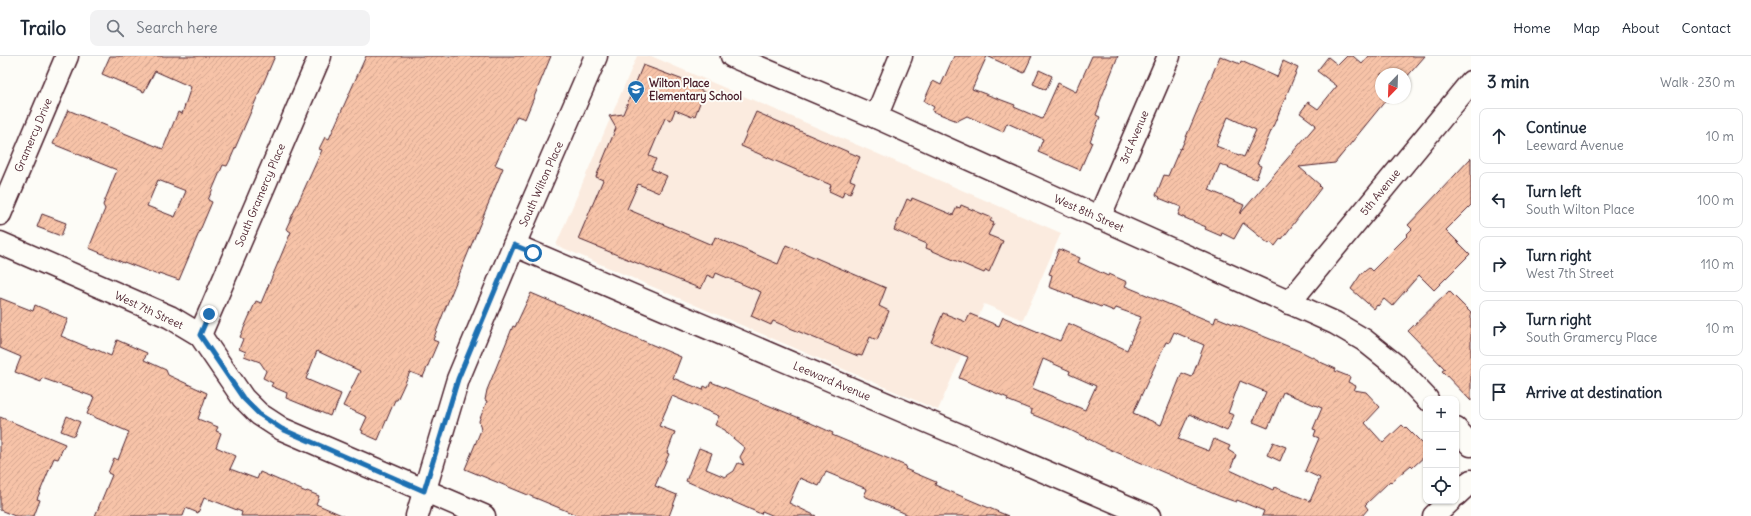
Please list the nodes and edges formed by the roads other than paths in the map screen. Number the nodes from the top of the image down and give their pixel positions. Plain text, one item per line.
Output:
1 (67, 56) edge
2 (320, 56) edge
3 (596, 56) edge
4 (732, 56) edge
5 (901, 56) edge
6 (1169, 56) edge
7 (1471, 82) edge
8 (876, 117) junction
9 (0, 214) edge
10 (1100, 218) junction
11 (0, 244) edge
12 (514, 245) junction
13 (1289, 303) junction
14 (200, 335) junction
15 (1424, 396) edge
16 (1459, 432) edge
17 (1471, 445) edge
18 (1471, 481) edge
19 (424, 491) junction
20 (1459, 492) edge
21 (1447, 504) edge
22 (417, 516) edge
23 (484, 516) edge
24 (1149, 516) edge
25 (1434, 516) edge

1 - 9 street, Gramercy Drive
2 - 14 street, South Gramercy Place
3 - 12 street, South Wilton Place
4 - 8 street, West 8th Street
5 - 8 street
6 - 10 street, 3rd Avenue
7 - 13 street, 5th Avenue
8 - 10 street, West 8th Street
10 - 13 street, West 8th Street
11 - 14 street, West 7th Street
12 - 19 street, South Wilton Place
12 - 24 street, Leeward Avenue
13 - 15 street, West 8th Street
14 - 19 street, West 7th Street
16 - 17 street
18 - 20 street
19 - 22 street, South Wilton Place
19 - 23 street, West 7th Street
21 - 25 street

